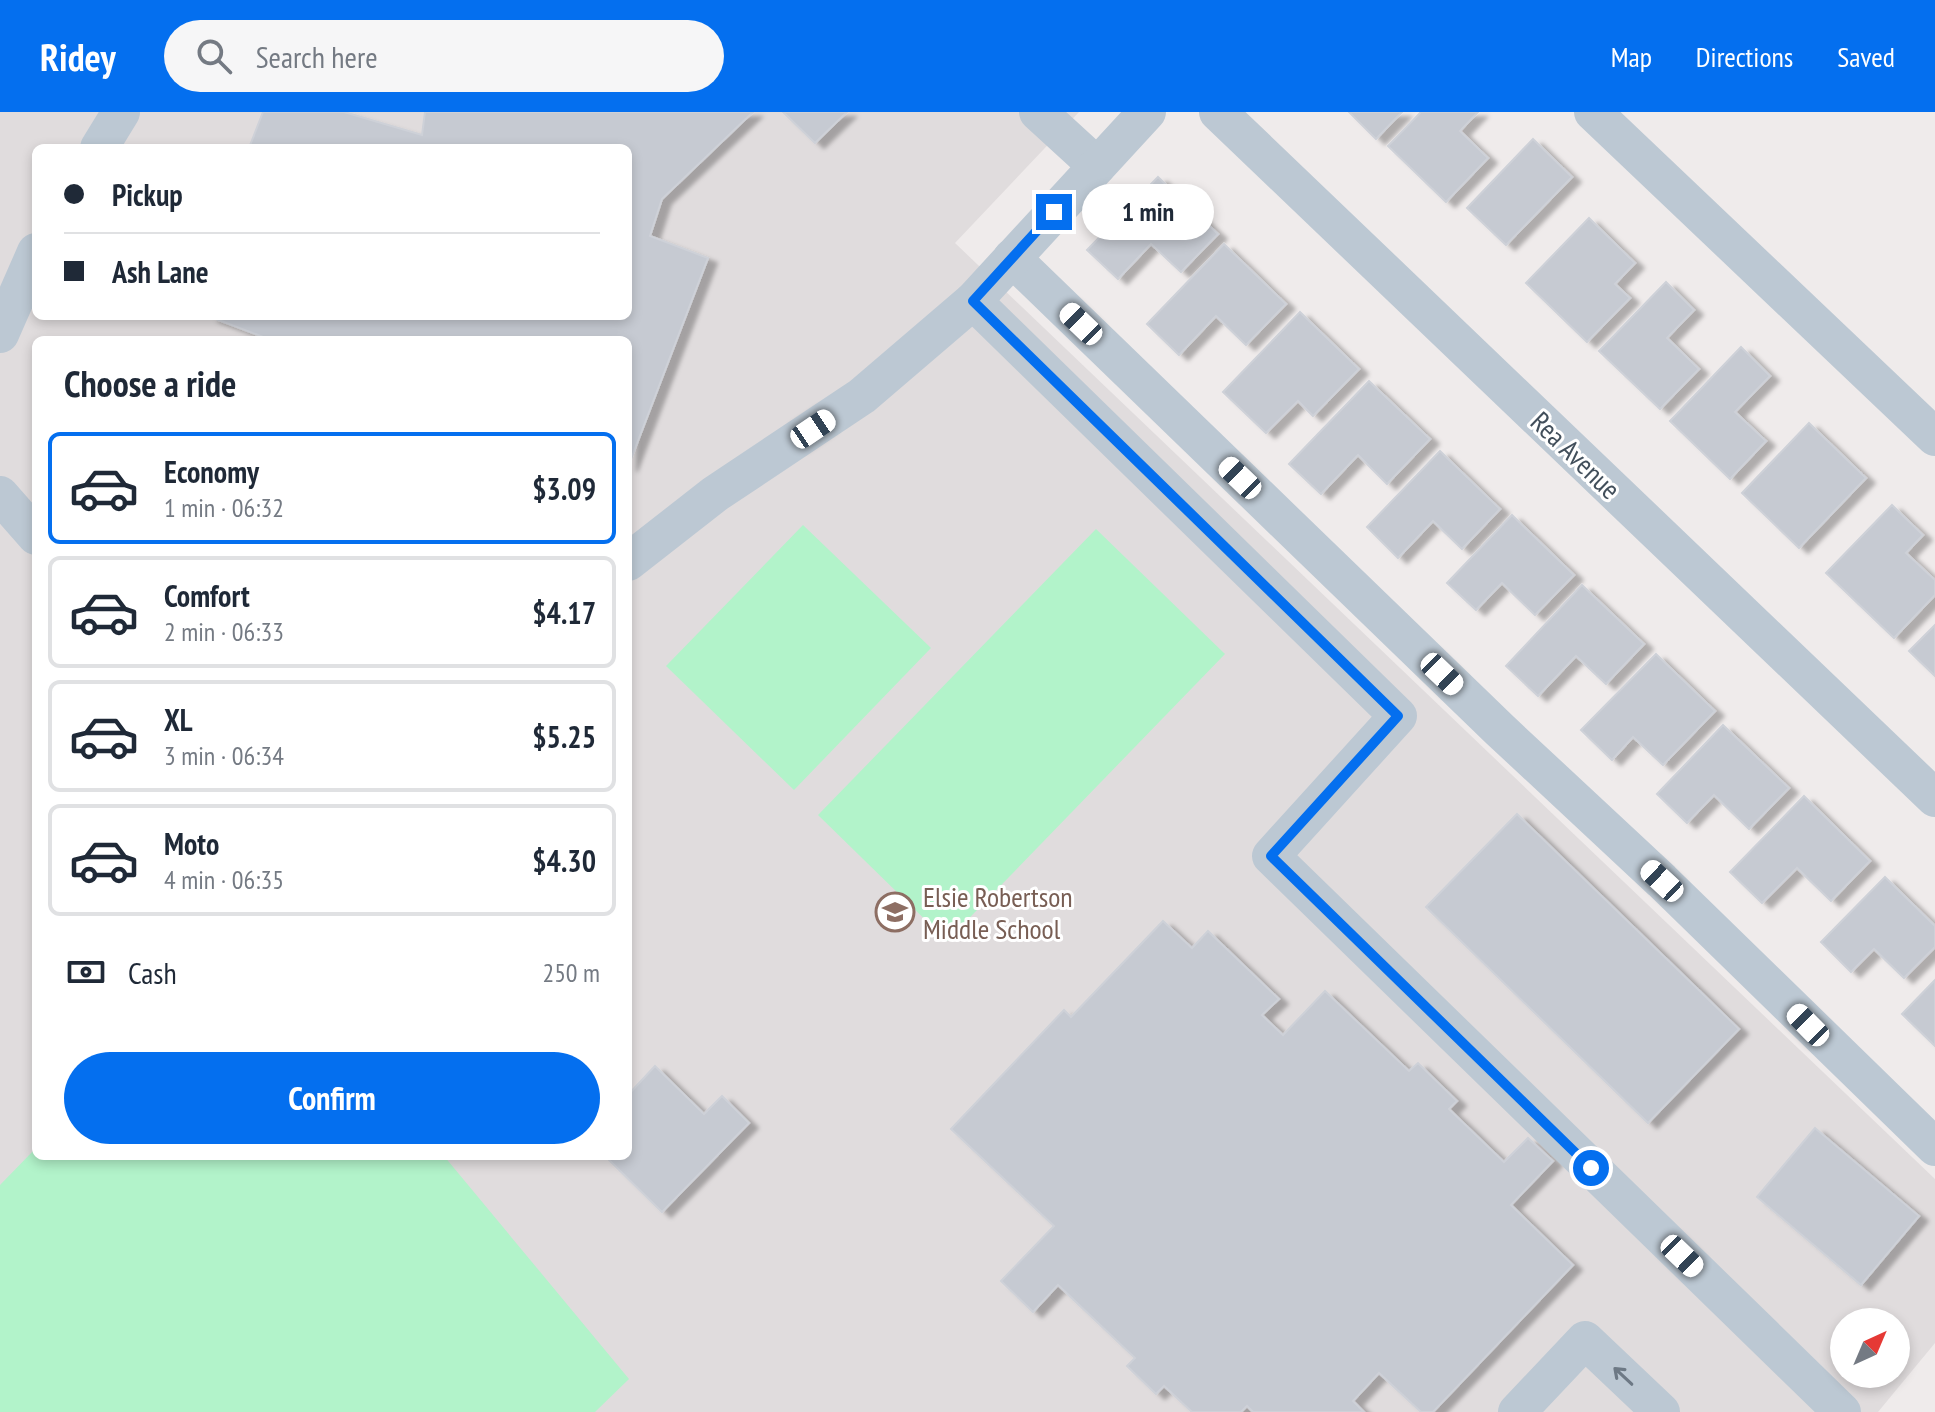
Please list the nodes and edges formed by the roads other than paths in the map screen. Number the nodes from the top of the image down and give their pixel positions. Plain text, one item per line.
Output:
1 (121, 112) edge
2 (1038, 112) edge
3 (1147, 112) edge
4 (1218, 112) edge
5 (1593, 112) edge
6 (101, 144) edge
7 (1097, 166) junction
8 (1012, 258) junction
9 (32, 261) edge
10 (973, 301) junction
11 (0, 334) edge
12 (1935, 437) edge
13 (0, 495) edge
14 (32, 531) edge
15 (632, 559) edge
16 (1935, 798) edge
17 (1935, 1147) edge
18 (1517, 1412) edge
19 (1661, 1412) edge
20 (1842, 1412) edge

1 - 6 street
2 - 7 street
3 - 7 street
4 - 16 street, Rea Avenue
5 - 12 street
7 - 8 street
8 - 10 street
8 - 17 street
9 - 11 street
10 - 15 street
10 - 20 street
13 - 14 street
19 -> 18 street

